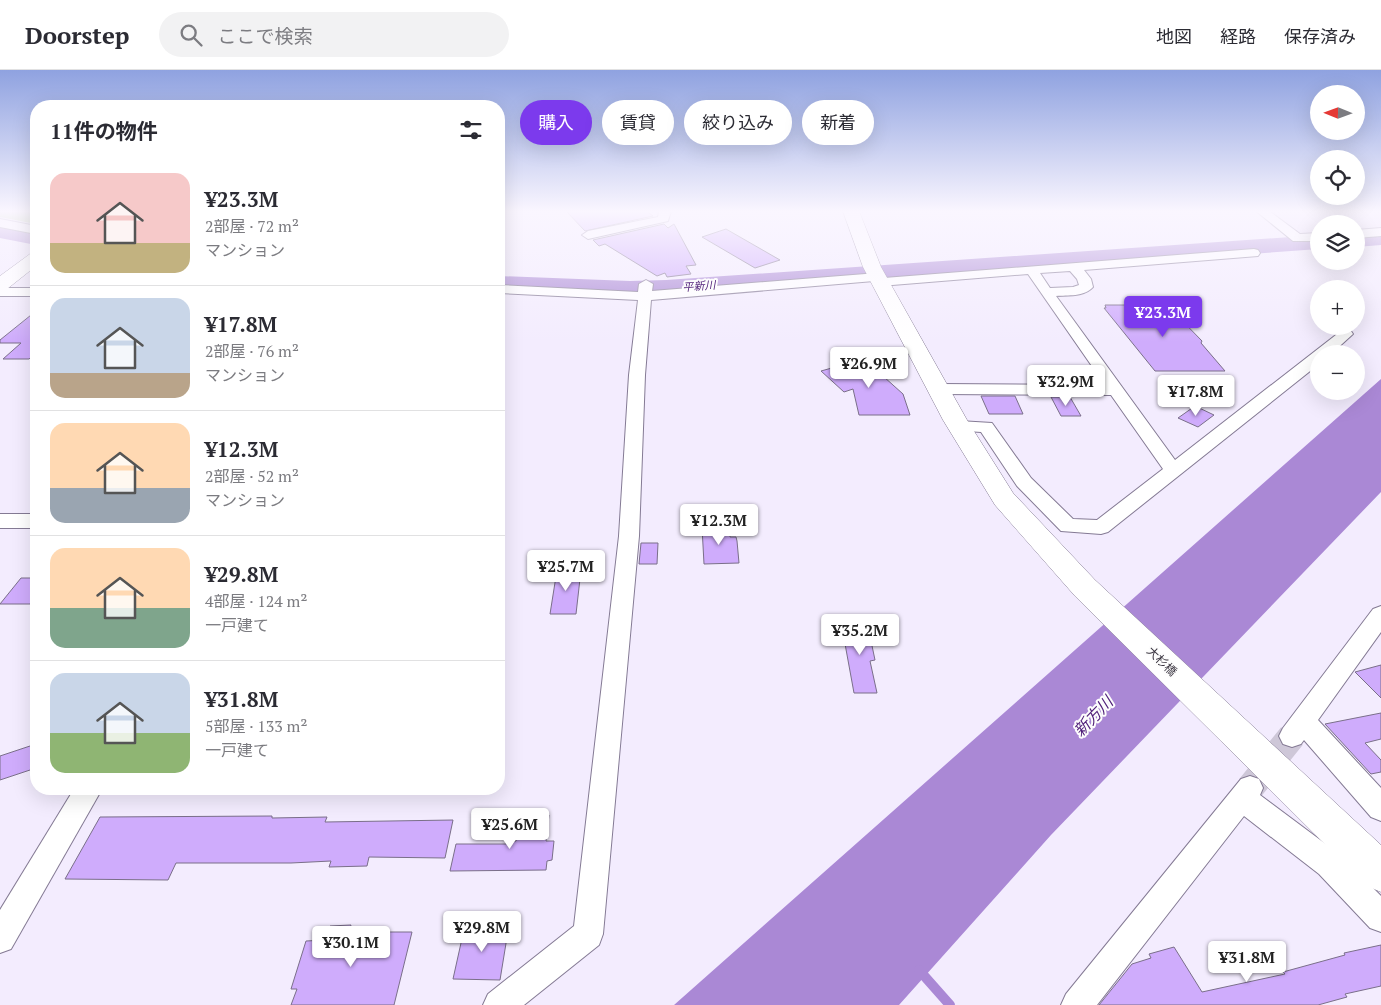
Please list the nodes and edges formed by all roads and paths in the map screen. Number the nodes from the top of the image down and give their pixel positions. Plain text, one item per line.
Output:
1 (868, 255) edge
2 (1233, 255) edge
3 (30, 262) edge
4 (1073, 267) junction
5 (1032, 270) junction
6 (877, 276) junction
7 (505, 278) edge
8 (0, 285) edge
9 (505, 289) edge
10 (646, 290) junction
11 (0, 292) edge
12 (30, 292) edge
13 (1047, 292) junction
14 (1345, 335) edge
15 (1332, 345) edge
16 (1310, 363) edge
17 (939, 389) junction
18 (1116, 390) junction
19 (959, 426) junction
20 (1173, 470) junction
21 (0, 521) edge
22 (30, 521) edge
23 (1381, 615) edge
24 (85, 795) edge
25 (1381, 808) edge
26 (1381, 872) edge
27 (1381, 917) edge
28 (0, 938) edge
29 (499, 1005) edge
30 (1077, 1005) edge

1 - 6 street, 大杉橋
2 - 4 street
3 - 8 street
4 - 5 street
4 - 13 street
5 - 6 street
5 - 13 street
6 - 10 street
6 - 17 street, 大杉橋
7 - 10 street
9 - 10 street
10 - 29 street
11 - 12 street
13 - 18 street
14 - 15 street
16 - 20 street
17 - 18 street
17 - 19 street, 大杉橋
18 - 20 street
19 - 20 street
19 - 26 street, 大杉橋
21 - 22 street
23 - 25 street
24 - 28 street
27 - 30 street

